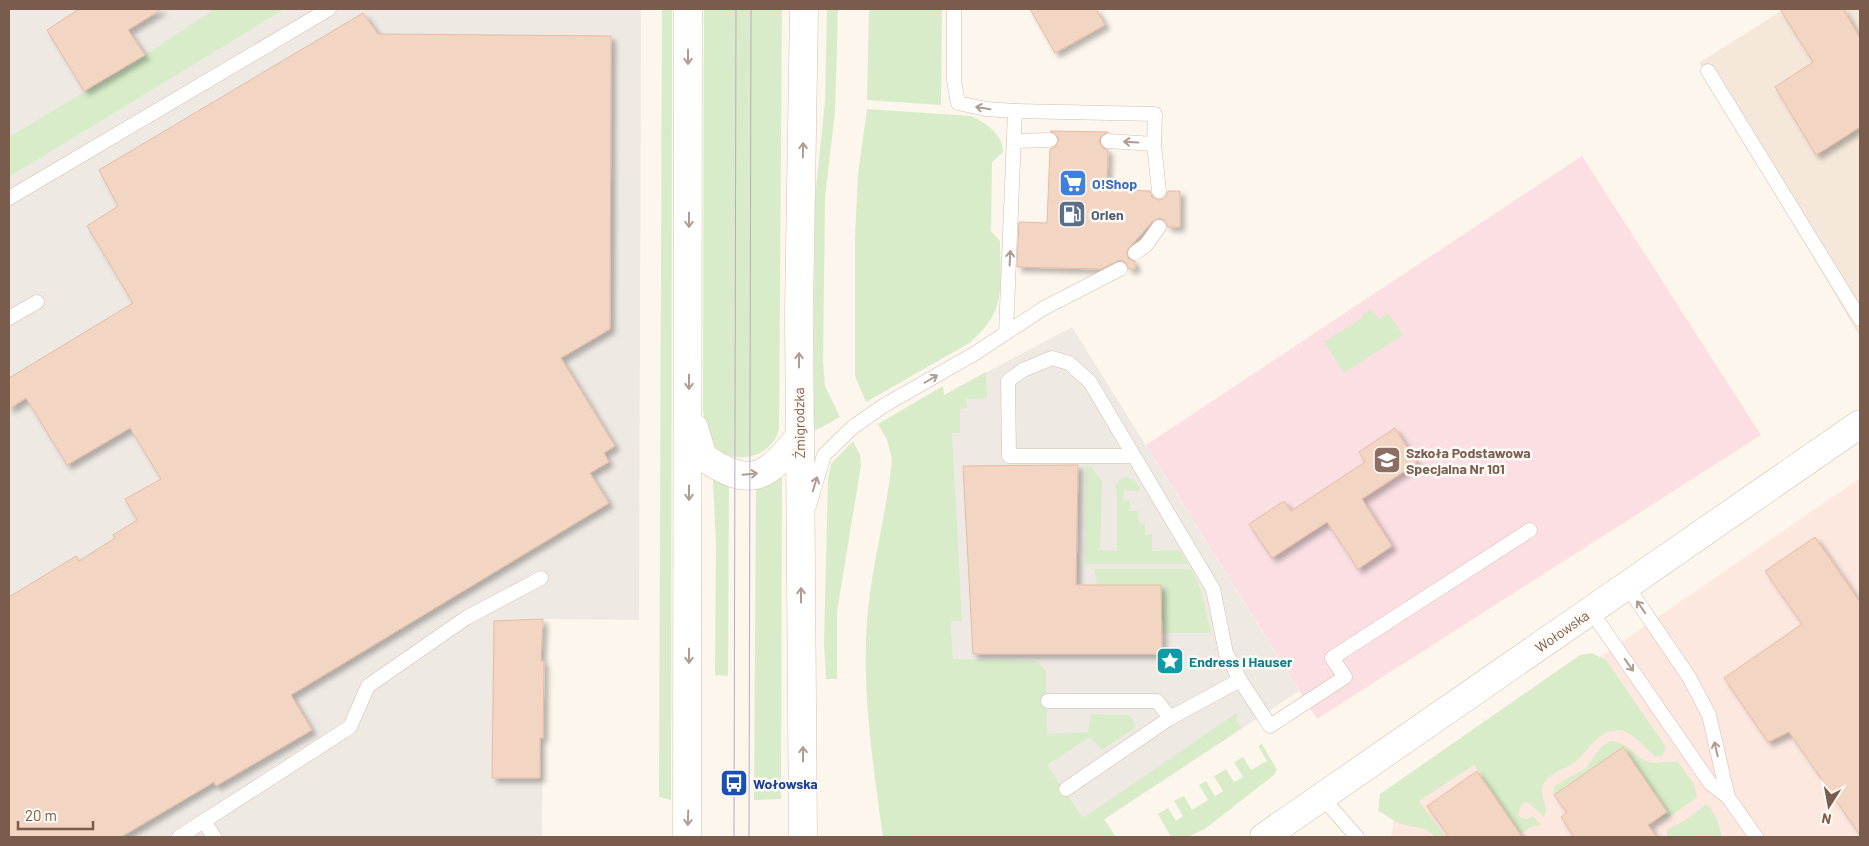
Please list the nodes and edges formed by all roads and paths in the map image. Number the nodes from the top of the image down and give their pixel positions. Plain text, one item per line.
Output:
1 (329, 9) edge
2 (688, 9) edge
3 (804, 9) edge
4 (954, 9) edge
5 (1708, 71) dead end
6 (1015, 111) junction
7 (1050, 140) dead end
8 (1015, 141) junction
9 (1108, 141) dead end
10 (1154, 144) junction
11 (1159, 191) dead end
12 (9, 198) edge
13 (1159, 227) dead end
14 (1135, 253) dead end
15 (1120, 269) dead end
16 (37, 302) dead end
17 (9, 318) edge
18 (1860, 319) edge
19 (1006, 333) junction
20 (689, 410) junction
21 (1860, 424) edge
22 (798, 438) junction
23 (1134, 456) junction
24 (1530, 530) dead end
25 (801, 531) junction
26 (541, 578) dead end
27 (1627, 586) junction
28 (1591, 611) junction
29 (1240, 680) junction
30 (1048, 701) dead end
31 (1170, 718) junction
32 (1066, 789) dead end
33 (1321, 796) junction
34 (1728, 797) junction
35 (204, 821) junction
36 (179, 837) edge
37 (214, 837) edge
38 (687, 837) edge
39 (803, 837) edge
40 (1264, 837) edge
41 (1358, 837) edge
42 (1756, 837) edge

1 - 12 lane
2 -> 20 main road
22 -> 3 main road, Żmigrodzka
6 -> 4 lane
5 - 18 lane
6 - 8 lane
6 - 10 lane
7 - 8 lane
19 -> 8 lane
10 -> 9 lane
10 - 11 lane
13 - 14 lane
15 - 19 lane
16 - 17 lane
25 -> 19 lane
20 -> 22 main road
20 -> 38 main road
21 - 27 main road, Wołowska
22 - 25 main road, Żmigrodzka
23 - 23 lane
23 - 29 lane
24 - 29 lane
39 -> 25 main road, Żmigrodzka
26 - 35 lane
27 - 28 main road, Wołowska
34 -> 27 lane
28 - 33 main road, Wołowska
28 -> 34 lane
29 - 31 lane
30 - 31 lane
31 - 32 lane
33 - 40 main road, Wołowska
33 - 41 lane
34 - 42 lane
35 - 36 lane
35 - 37 lane

